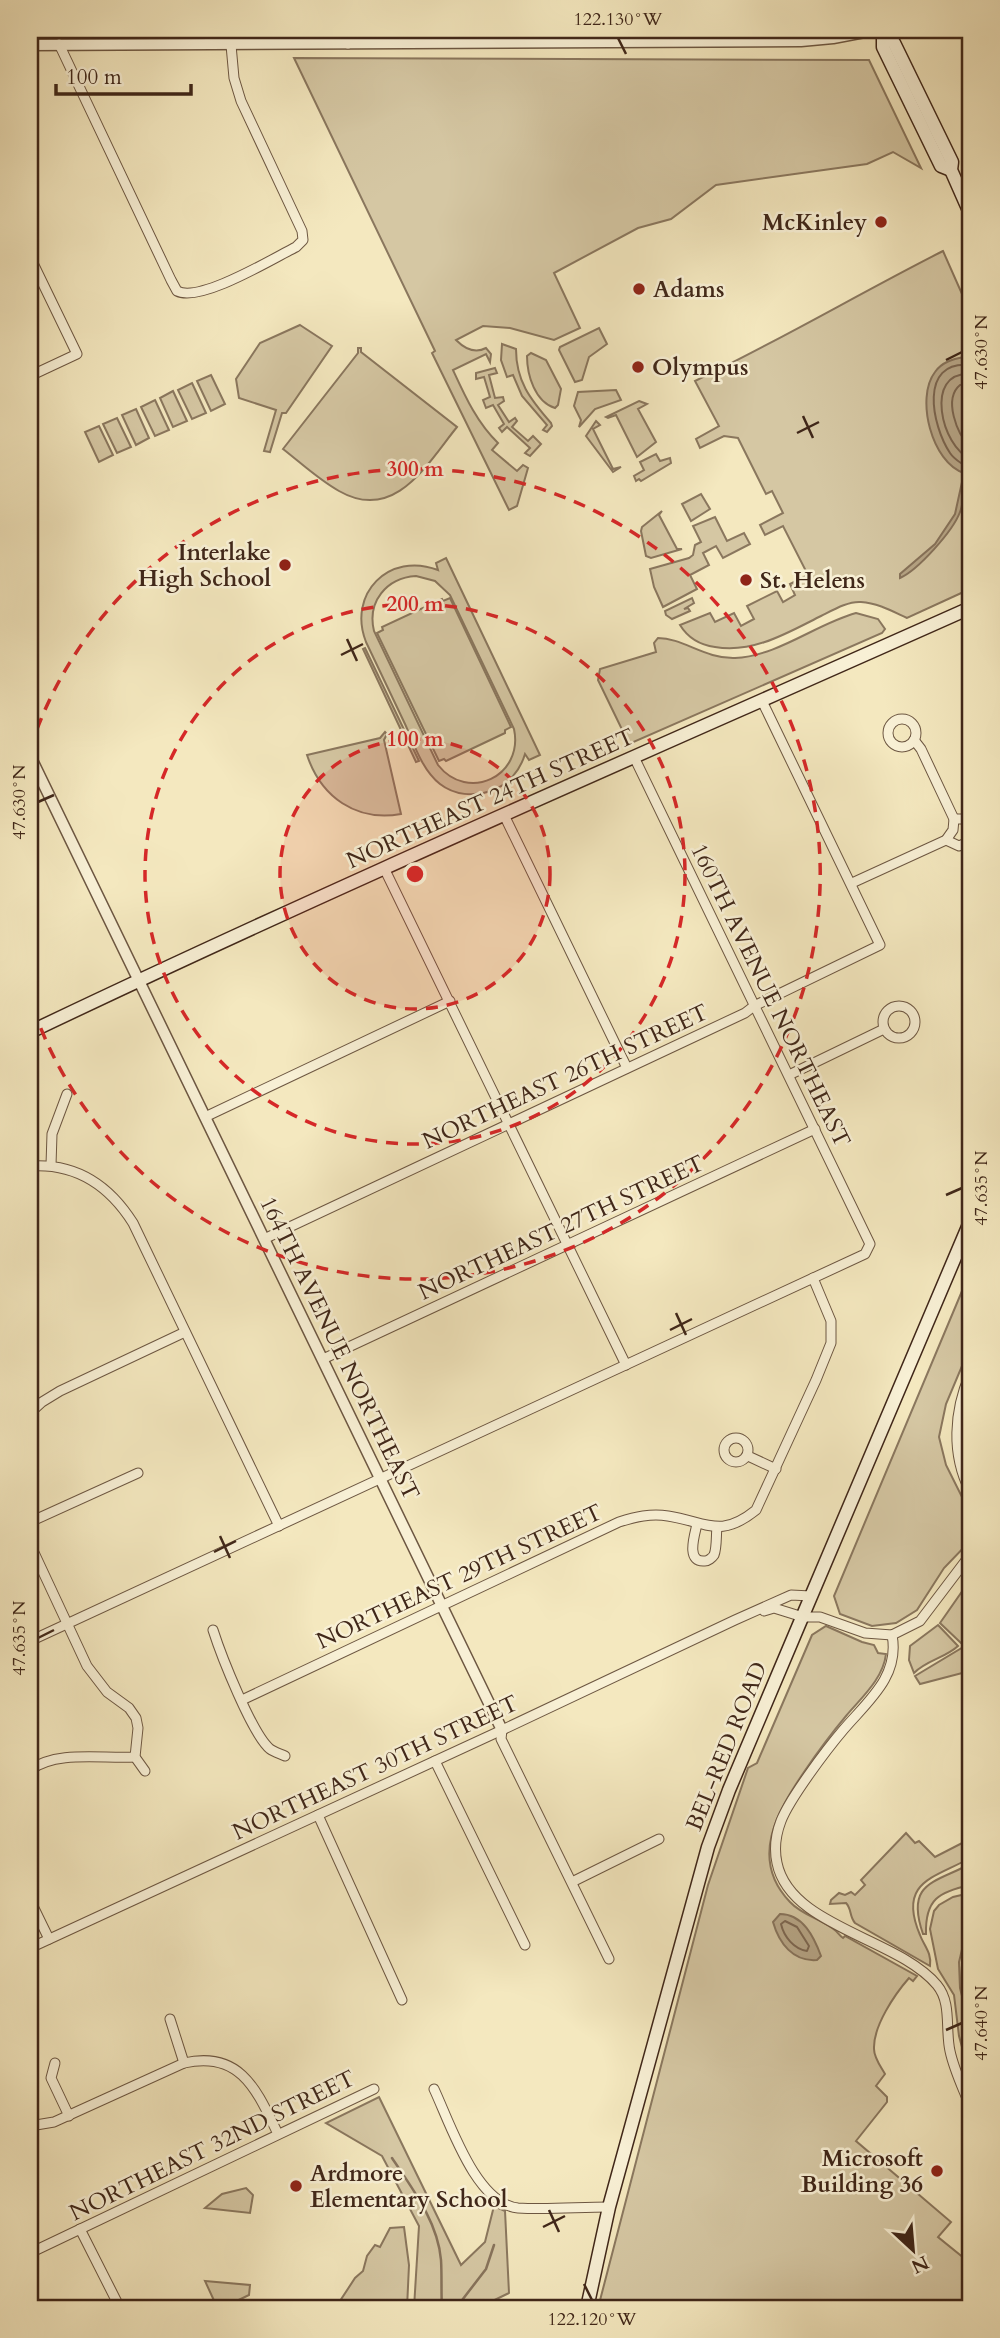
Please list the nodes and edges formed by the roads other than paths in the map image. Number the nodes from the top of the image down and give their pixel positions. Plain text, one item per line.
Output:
1 (348, 30) edge
2 (875, 30) edge
3 (884, 30) edge
4 (59, 44) junction
5 (348, 44) junction
6 (30, 45) edge
7 (231, 45) junction
8 (970, 213) edge
9 (30, 257) edge
10 (30, 376) edge
11 (970, 608) edge
12 (762, 701) junction
13 (914, 740) dead end
14 (30, 757) edge
15 (634, 757) junction
16 (505, 815) junction
17 (954, 819) junction
18 (970, 824) edge
19 (946, 840) junction
20 (970, 841) edge
21 (384, 868) junction
22 (852, 883) junction
23 (139, 981) junction
24 (450, 1002) junction
25 (754, 1006) junction
26 (884, 1029) dead end
27 (30, 1032) edge
28 (627, 1068) junction
29 (789, 1075) junction
30 (67, 1094) dead end
31 (205, 1117) junction
32 (510, 1123) junction
33 (815, 1129) junction
34 (51, 1165) junction
35 (30, 1166) edge
36 (970, 1222) edge
37 (264, 1239) junction
38 (568, 1244) junction
39 (813, 1278) junction
40 (185, 1332) junction
41 (323, 1359) junction
42 (626, 1365) junction
43 (970, 1374) edge
44 (30, 1413) edge
45 (748, 1456) dead end
46 (776, 1469) junction
47 (138, 1473) dead end
48 (380, 1480) junction
49 (970, 1491) edge
50 (30, 1522) edge
51 (697, 1524) junction
52 (279, 1527) junction
53 (716, 1527) junction
54 (30, 1544) edge
55 (970, 1555) edge
56 (811, 1596) junction
57 (442, 1605) junction
58 (803, 1617) junction
59 (735, 1619) junction
60 (66, 1624) junction
61 (213, 1630) dead end
62 (892, 1635) junction
63 (30, 1641) edge
64 (242, 1700) junction
65 (502, 1730) junction
66 (285, 1756) dead end
67 (135, 1757) junction
68 (435, 1761) junction
69 (30, 1770) edge
70 (145, 1771) dead end
71 (318, 1815) junction
72 (659, 1839) dead end
73 (572, 1882) junction
74 (30, 1900) edge
75 (49, 1939) junction
76 (525, 1945) dead end
77 (30, 1948) edge
78 (609, 1959) dead end
79 (402, 2000) dead end
80 (170, 2019) dead end
81 (55, 2063) dead end
82 (184, 2063) junction
83 (374, 2089) dead end
84 (434, 2089) dead end
85 (970, 2106) edge
86 (69, 2116) junction
87 (30, 2126) edge
88 (278, 2134) junction
89 (610, 2207) junction
90 (80, 2229) junction
91 (30, 2253) edge
92 (120, 2308) edge
93 (587, 2308) edge

1 - 5 street
2 - 5 street
3 - 8 main road
4 - 6 street
4 - 7 street
4 - 7 street
5 - 7 street
9 - 10 street
11 - 12 main road, NORTHEAST 24TH STREET
12 - 15 main road, NORTHEAST 24TH STREET
12 - 22 street
13 - 17 street
14 - 23 street, 164TH AVENUE NORTHEAST
15 - 16 main road, NORTHEAST 24TH STREET
15 - 25 street, 160TH AVENUE NORTHEAST
16 - 21 main road, NORTHEAST 24TH STREET
16 - 28 street
17 - 18 street
17 - 19 street
19 - 20 street
19 - 22 street
21 - 23 main road, NORTHEAST 24TH STREET
21 - 24 street
22 - 25 street, NORTHEAST 26TH STREET
23 - 27 main road, NORTHEAST 24TH STREET
23 - 31 street, 164TH AVENUE NORTHEAST
24 - 31 street
24 - 32 street
25 - 28 street, NORTHEAST 26TH STREET
25 - 29 street, 160TH AVENUE NORTHEAST
26 - 29 street
28 - 32 street, NORTHEAST 26TH STREET
29 - 33 street, 160TH AVENUE NORTHEAST
30 - 34 street
31 - 37 street, 164TH AVENUE NORTHEAST
32 - 37 street, NORTHEAST 26TH STREET
32 - 38 street
33 - 38 street, NORTHEAST 27TH STREET
33 - 39 street, 160TH AVENUE NORTHEAST
34 - 35 street
34 - 40 street
36 - 56 main road, BEL-RED ROAD
37 - 41 street, 164TH AVENUE NORTHEAST
38 - 41 street, NORTHEAST 27TH STREET
38 - 42 street
39 - 42 street
39 - 46 street
40 - 44 street
40 - 52 street
41 - 48 street, 164TH AVENUE NORTHEAST
42 - 48 street
43 - 49 street
45 - 46 street
46 - 53 street, NORTHEAST 29TH STREET
47 - 50 street
48 - 52 street
48 - 57 street, 164TH AVENUE NORTHEAST
51 - 53 street, NORTHEAST 29TH STREET
51 - 53 street
51 - 57 street, NORTHEAST 29TH STREET
52 - 60 street
54 - 60 street
55 - 62 street
56 - 58 main road, BEL-RED ROAD
56 - 59 street, NORTHEAST 30TH STREET
57 - 64 street, NORTHEAST 29TH STREET
57 - 65 street, 164TH AVENUE NORTHEAST
58 - 59 street, NORTHEAST 30TH STREET
58 - 62 street, NORTHEAST 30TH STREET
58 - 89 main road, BEL-RED ROAD
59 - 65 street, NORTHEAST 30TH STREET
60 - 63 street
60 - 67 street
61 - 64 street
62 - 85 street
64 - 66 street
65 - 68 street, NORTHEAST 30TH STREET
65 - 73 street, 164TH AVENUE NORTHEAST
67 - 69 street
67 - 70 street
68 - 71 street, NORTHEAST 30TH STREET
68 - 76 street
71 - 75 street, NORTHEAST 30TH STREET
71 - 79 street
72 - 73 street
73 - 78 street, 164TH AVENUE NORTHEAST
74 - 75 street
75 - 77 street, NORTHEAST 30TH STREET
80 - 82 street
81 - 86 street
82 - 86 street
82 - 88 street
83 - 88 street, NORTHEAST 32ND STREET
84 - 89 street
86 - 87 street
88 - 90 street, NORTHEAST 32ND STREET
89 - 93 main road, BEL-RED ROAD
90 - 91 street, NORTHEAST 32ND STREET
90 - 92 street

